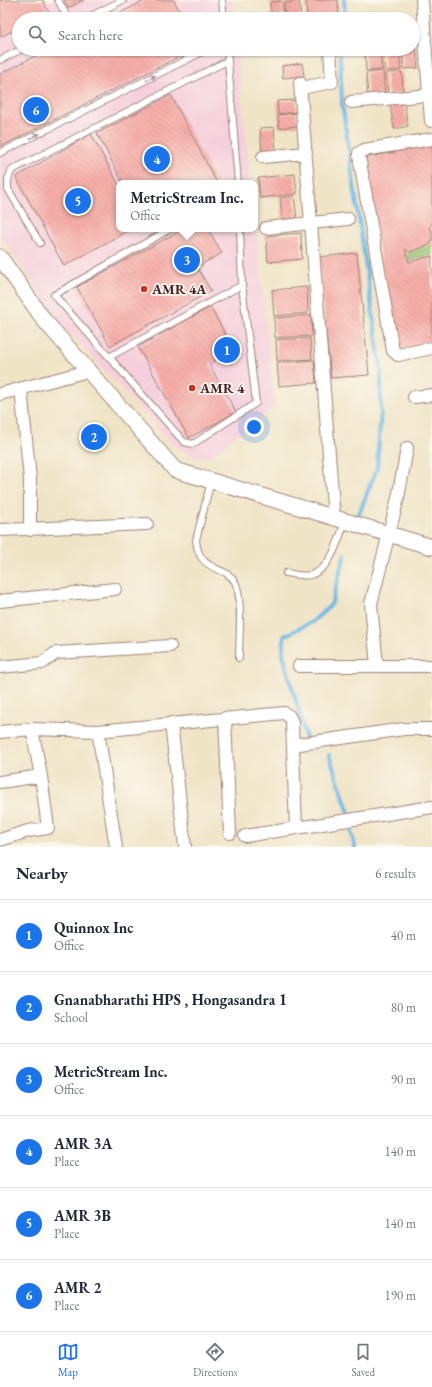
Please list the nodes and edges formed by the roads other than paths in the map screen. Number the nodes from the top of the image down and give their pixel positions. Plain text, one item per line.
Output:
1 (58, 0) edge
2 (123, 0) edge
3 (222, 0) edge
4 (422, 0) edge
5 (64, 12) edge
6 (99, 12) edge
7 (223, 12) edge
8 (420, 18) edge
9 (420, 48) edge
10 (12, 54) edge
11 (194, 56) edge
12 (227, 56) edge
13 (330, 56) edge
14 (0, 60) edge
15 (227, 61) junction
16 (429, 95) junction
17 (351, 102) dead end
18 (431, 121) edge
19 (432, 139) edge
20 (0, 153) edge
21 (306, 153) junction
22 (263, 157) dead end
23 (238, 180) edge
24 (348, 219) dead end
25 (311, 223) junction
26 (266, 228) dead end
27 (165, 232) edge
28 (240, 232) edge
29 (40, 243) dead end
30 (0, 258) edge
31 (242, 285) junction
32 (432, 348) edge
33 (109, 357) junction
34 (88, 371) junction
35 (22, 390) junction
36 (0, 394) edge
37 (432, 395) edge
38 (414, 397) dead end
39 (407, 448) dead end
40 (211, 481) junction
41 (340, 520) junction
42 (147, 524) dead end
43 (0, 530) edge
44 (30, 530) junction
45 (388, 534) junction
46 (432, 548) edge
47 (286, 573) dead end
48 (115, 589) dead end
49 (0, 601) edge
50 (170, 646) dead end
51 (239, 658) dead end
52 (299, 666) dead end
53 (377, 666) junction
54 (432, 666) edge
55 (0, 667) edge
56 (225, 718) junction
57 (171, 723) junction
58 (32, 729) junction
59 (98, 730) junction
60 (432, 730) edge
61 (0, 732) edge
62 (292, 745) junction
63 (41, 776) junction
64 (0, 782) edge
65 (432, 807) edge
66 (296, 828) junction
67 (230, 833) dead end
68 (245, 836) dead end
69 (0, 840) edge
70 (116, 847) edge
71 (185, 847) edge

1 - 5 lane
2 - 6 lane
3 - 7 lane
4 - 8 street
9 - 16 street
10 - 14 lane
20 -> 11 lane
12 - 15 lane
13 - 21 street
15 - 23 lane
15 - 29 lane
16 - 17 street
16 - 18 street
19 - 32 street
21 - 22 street
21 - 25 street
24 - 25 street
25 - 26 street
25 - 41 street
27 - 33 lane
28 - 31 lane
30 - 34 street
31 - 33 lane
31 - 33 lane
34 - 35 street
34 - 40 street
35 - 36 street
35 - 44 street
37 - 38 street
39 - 45 street
40 - 41 street
40 - 51 lane
41 - 45 street
41 - 47 lane
42 - 44 street
43 - 44 street
45 - 46 street
45 - 53 street
48 - 49 street
50 - 55 street
52 - 53 street
53 - 54 street
56 - 57 street
56 - 62 street
56 - 67 street
57 - 59 street
57 - 71 street
58 - 59 street
58 - 61 street
58 - 63 street
59 - 70 street
60 - 62 street
62 - 66 street
63 - 64 street
63 - 69 street
65 - 66 street
66 - 68 street

